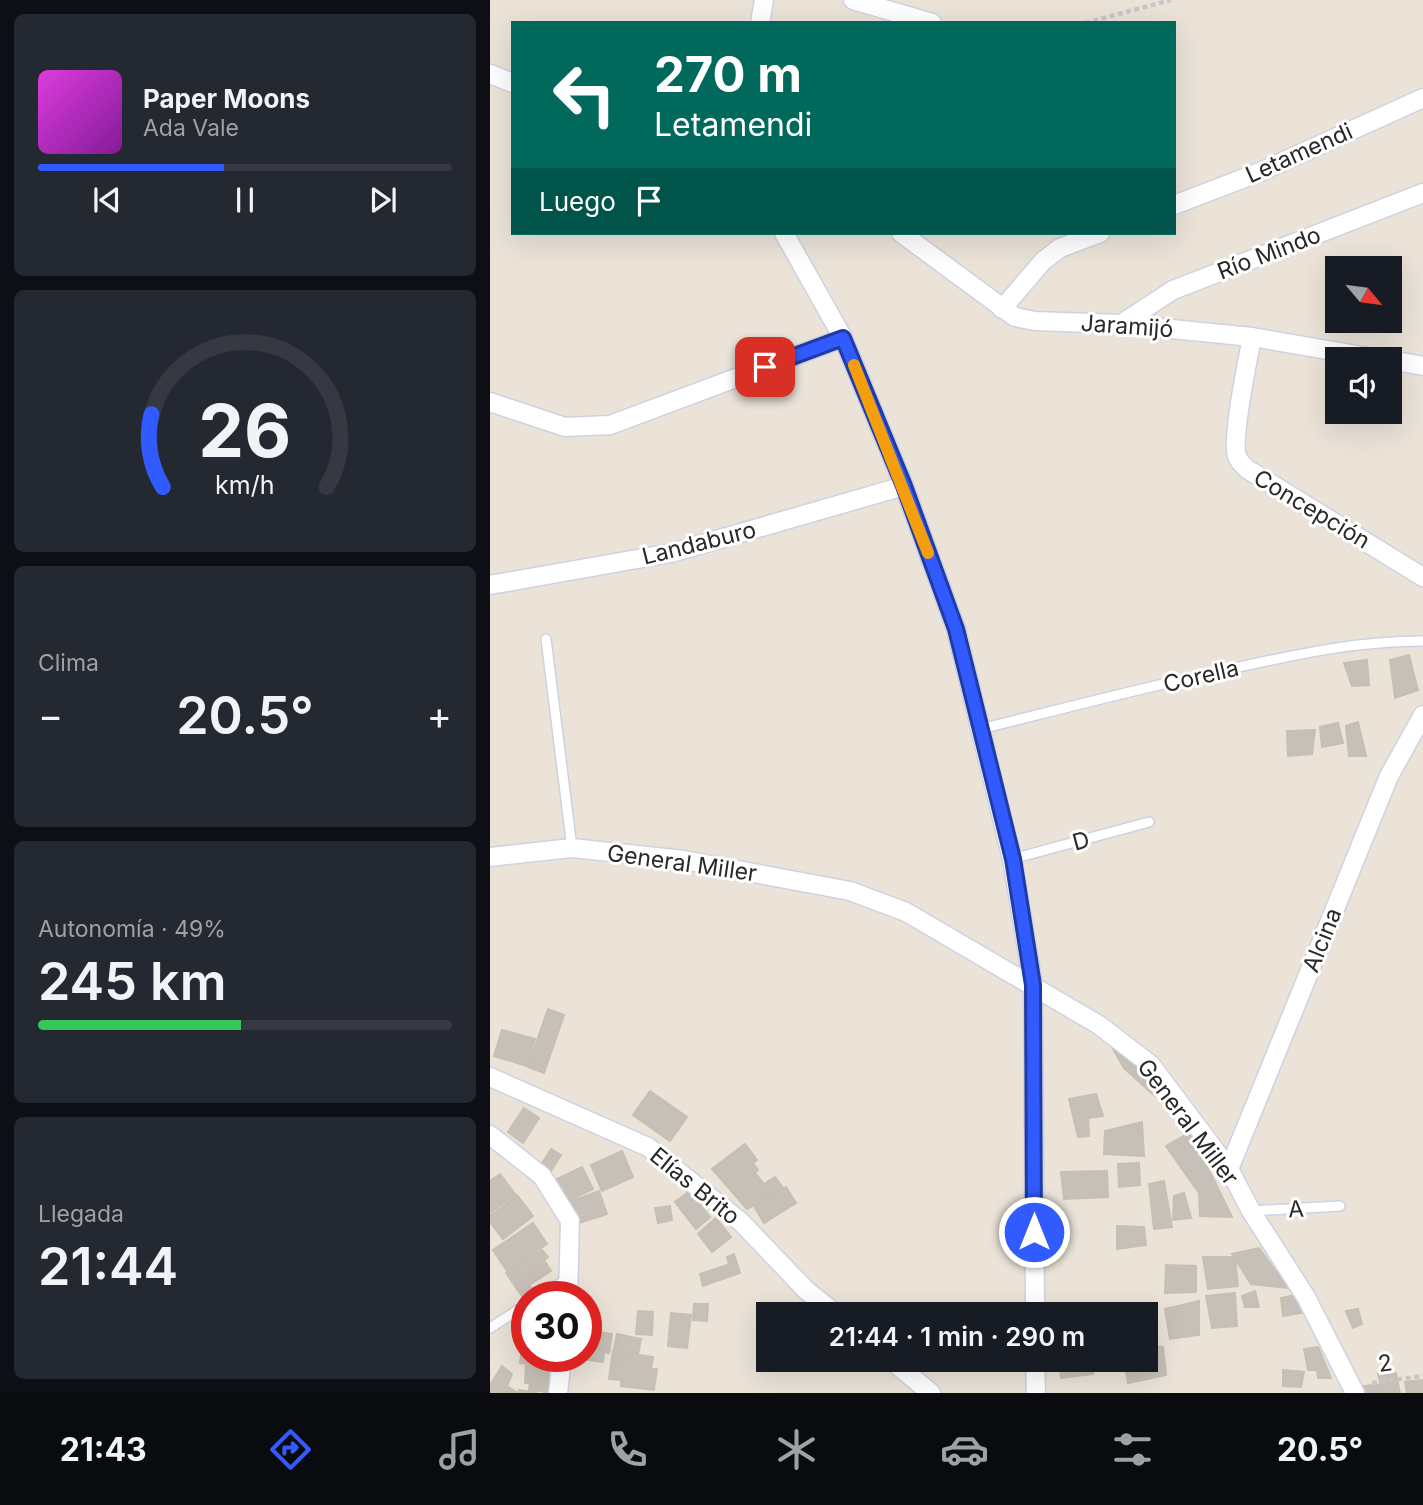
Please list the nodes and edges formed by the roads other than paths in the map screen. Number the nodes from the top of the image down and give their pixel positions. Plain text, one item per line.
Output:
1 (764, 0) edge
2 (853, 0) edge
3 (760, 21) edge
4 (925, 21) edge
5 (490, 74) edge
6 (511, 82) edge
7 (1423, 98) edge
8 (1423, 193) edge
9 (1176, 204) edge
10 (785, 235) edge
11 (904, 235) edge
12 (1095, 235) edge
13 (1002, 309) junction
14 (1121, 324) junction
15 (1252, 337) junction
16 (843, 338) junction
17 (1325, 350) edge
18 (1402, 362) edge
19 (1423, 366) edge
20 (490, 402) edge
21 (904, 486) junction
22 (1423, 577) edge
23 (490, 585) edge
24 (546, 639) dead end
25 (1423, 641) edge
26 (1423, 715) edge
27 (981, 729) junction
28 (1149, 822) dead end
29 (572, 848) junction
30 (490, 857) edge
31 (1013, 859) junction
32 (1033, 985) junction
33 (490, 1077) edge
34 (490, 1135) edge
35 (1229, 1169) junction
36 (1340, 1206) dead end
37 (1251, 1211) junction
38 (570, 1277) junction
39 (564, 1281) edge
40 (570, 1281) edge
41 (821, 1302) edge
42 (1035, 1302) edge
43 (511, 1314) edge
44 (490, 1328) edge
45 (560, 1372) edge
46 (906, 1372) edge
47 (1035, 1372) edge
48 (1352, 1390) edge
49 (558, 1393) edge
50 (931, 1393) edge
51 (1036, 1393) edge

1 - 3 street
2 - 4 street
5 - 6 street
7 - 9 street, Letamendi
8 - 14 street, Río Mindo
10 - 16 street
11 - 13 street, Jaramijó
12 - 13 street
13 - 14 street, Jaramijó
14 - 15 street, Jaramijó
15 - 17 street, Jaramijó
15 - 22 street, Concepción
16 - 20 street
16 - 21 street
18 - 19 street
21 - 23 street, Landaburo
21 - 27 street
24 - 29 lane
25 - 27 lane, Corella
26 - 35 street, Alcina
27 - 31 street
28 - 31 lane, D
29 - 30 street, General Miller
29 - 32 street, General Miller
31 - 32 street
32 - 35 street, General Miller
32 - 42 street
33 - 41 street, Elías Brito
34 - 38 street
35 - 37 street, General Miller
36 - 37 lane, A
37 - 48 street, General Miller
38 - 39 lane
38 - 40 street
43 - 44 lane
45 - 49 street
46 - 50 street
47 - 51 street

